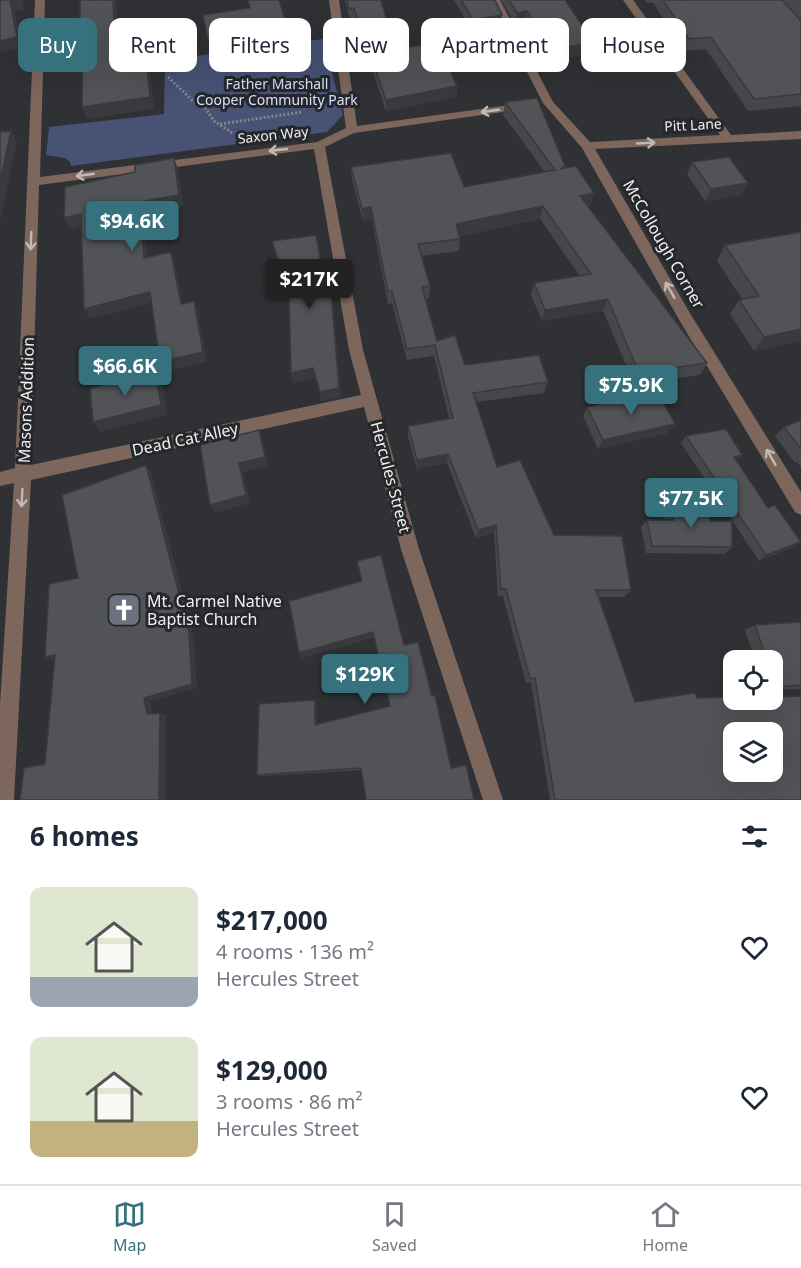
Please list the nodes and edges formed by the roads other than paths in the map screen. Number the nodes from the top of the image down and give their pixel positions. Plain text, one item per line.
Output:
1 (40, 0) edge
2 (334, 0) edge
3 (495, 0) edge
4 (628, 0) edge
5 (548, 103) junction
6 (352, 130) junction
7 (801, 135) edge
8 (728, 139) junction
9 (319, 145) junction
10 (587, 146) junction
11 (34, 182) junction
12 (370, 399) junction
13 (23, 474) junction
14 (0, 479) edge
15 (801, 507) edge
16 (4, 800) edge
17 (493, 800) edge

1 - 11 street, Masons Addition
2 - 6 street
3 - 5 street, McCollough Corner
4 - 8 street
5 -> 6 street, Saxon Way
5 - 10 street, McCollough Corner
6 - 9 street, Saxon Way
7 - 8 street, Pitt Lane
10 -> 8 street, Pitt Lane
9 -> 11 street, Saxon Way
9 - 12 street, Hercules Street
15 -> 10 street, McCollough Corner
11 -> 13 street, Masons Addition
12 - 13 street, Dead Cat Alley
12 - 17 street, Hercules Street
13 - 14 street, Dead Cat Alley
13 -> 16 street, Masons Addition

